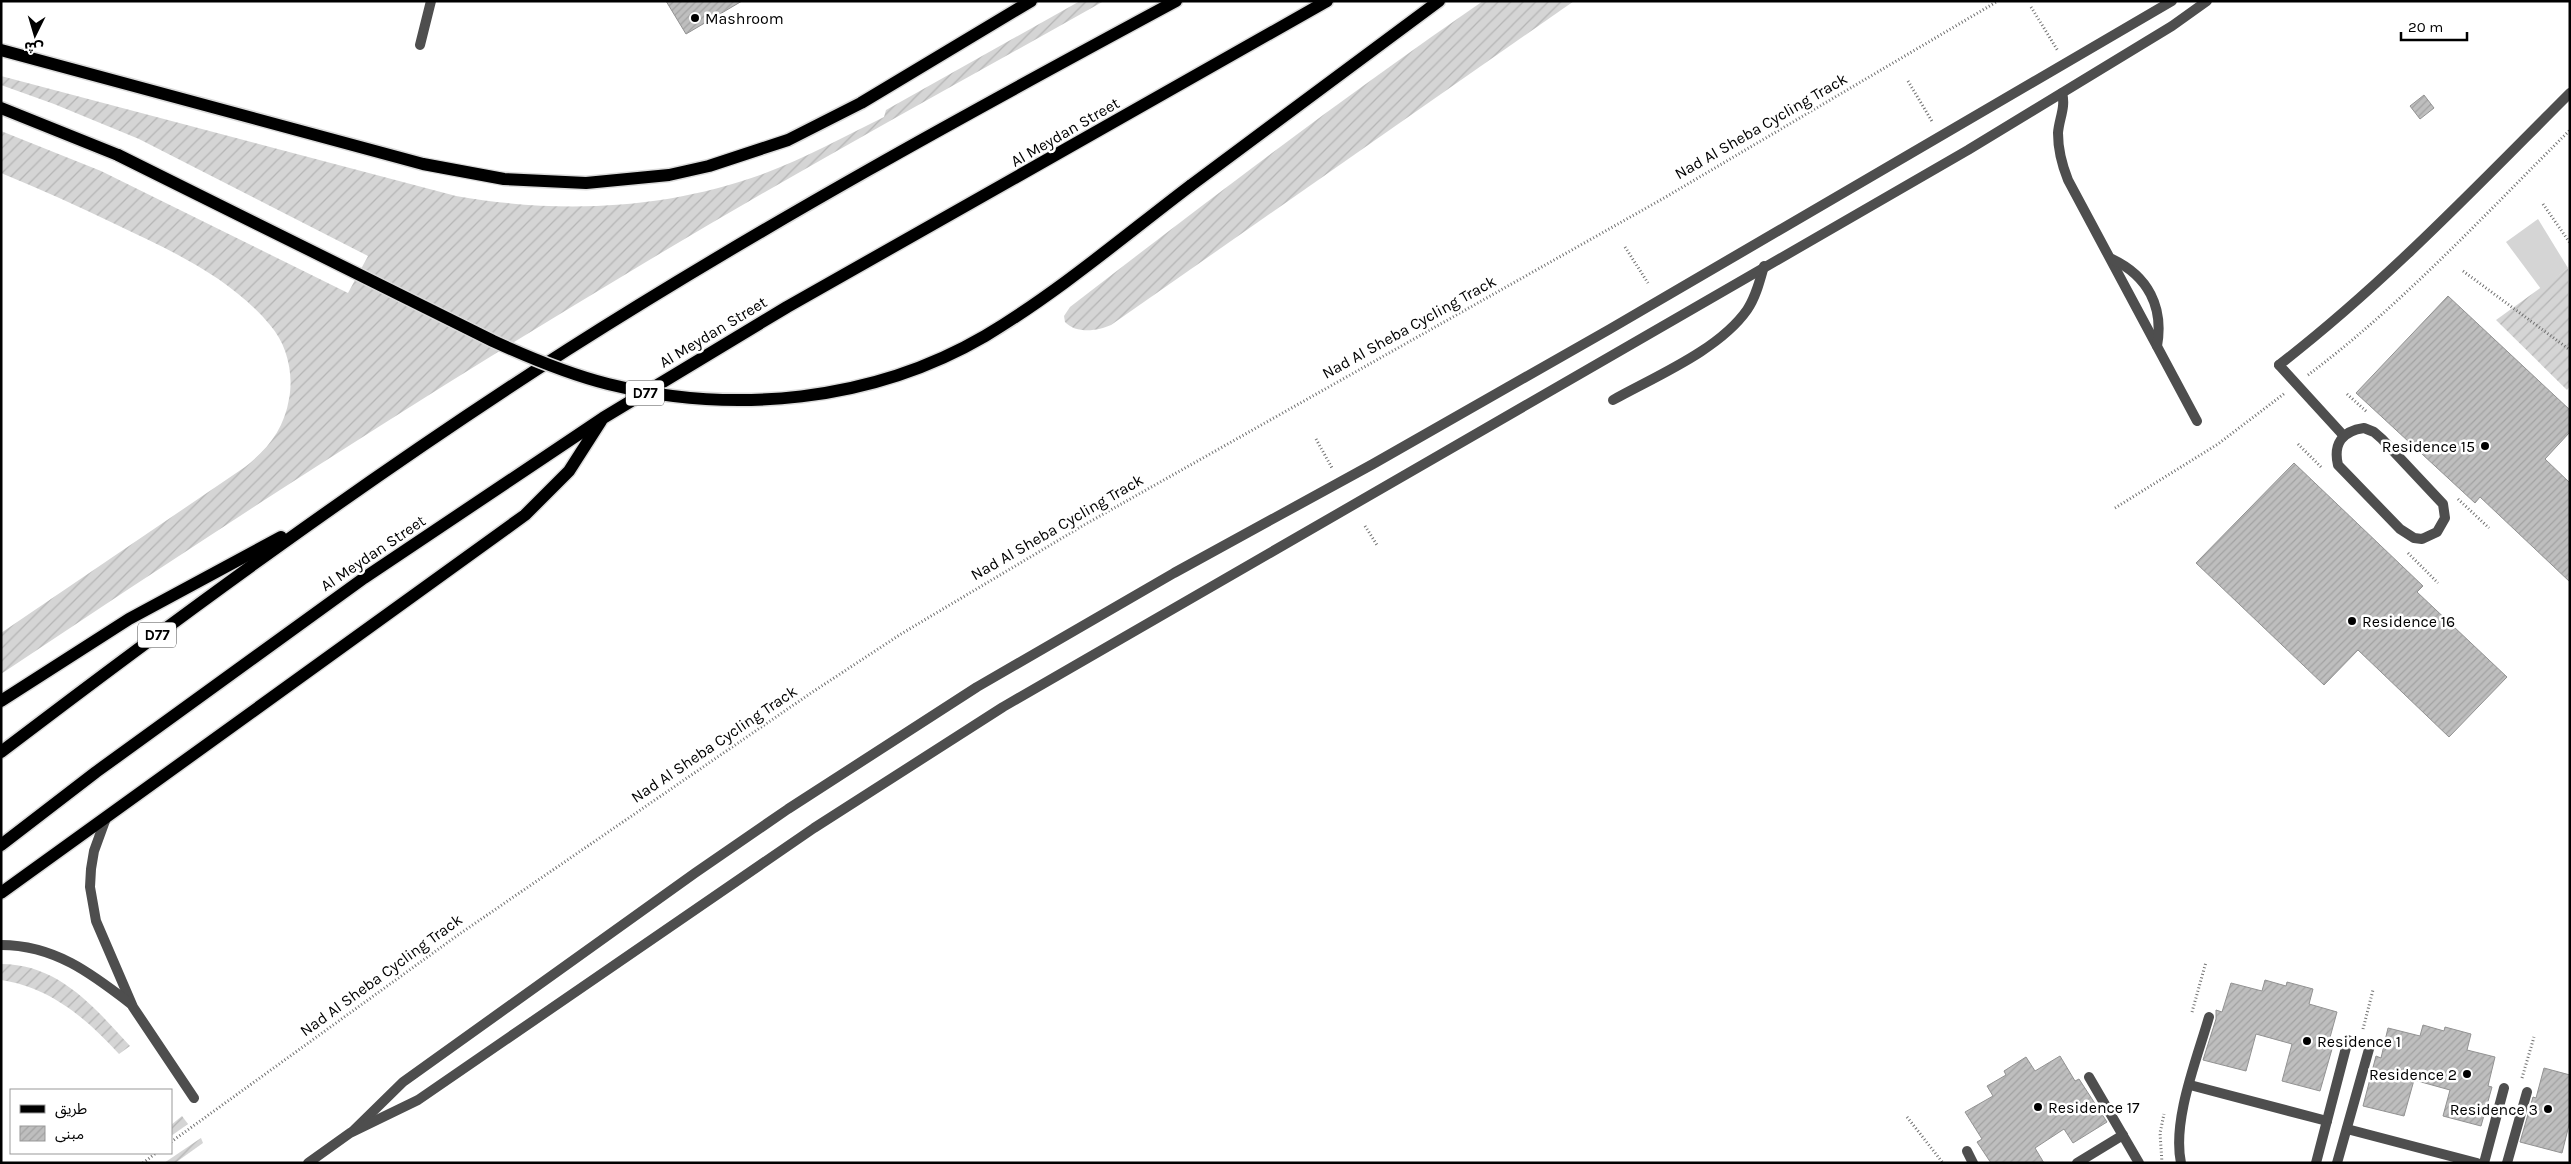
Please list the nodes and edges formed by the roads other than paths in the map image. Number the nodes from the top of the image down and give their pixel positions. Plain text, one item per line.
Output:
1 (431, 1) edge
2 (1031, 1) edge
3 (1176, 1) edge
4 (1326, 1) edge
5 (1439, 1) edge
6 (2172, 1) edge
7 (2207, 1) edge
8 (420, 45) dead end
9 (1, 50) edge
10 (2062, 93) junction
11 (2570, 93) edge
12 (1, 108) edge
13 (2112, 259) junction
14 (1764, 266) junction
15 (2157, 346) junction
16 (1614, 400) dead end
17 (603, 418) junction
18 (2198, 421) dead end
19 (2343, 435) junction
20 (314, 520) junction
21 (1, 701) edge
22 (1, 752) edge
23 (106, 817) junction
24 (1, 845) edge
25 (1, 893) edge
26 (1, 946) edge
27 (134, 1006) junction
28 (2209, 1017) dead end
29 (2348, 1040) dead end
30 (2371, 1042) dead end
31 (2089, 1078) dead end
32 (2190, 1085) junction
33 (2504, 1088) dead end
34 (2527, 1092) dead end
35 (194, 1098) dead end
36 (2327, 1120) junction
37 (2346, 1129) junction
38 (350, 1134) junction
39 (2123, 1135) junction
40 (1967, 1151) dead end
41 (308, 1163) edge
42 (1973, 1163) edge
43 (2077, 1163) edge
44 (2139, 1163) edge
45 (2181, 1163) edge
46 (2316, 1163) edge
47 (2337, 1163) edge
48 (2477, 1163) edge
49 (2484, 1163) edge
50 (2507, 1163) edge

1 - 8 street
2 - 9 main road
3 - 20 main road, D77
4 - 17 main road, Al Meydan Street / D77
5 - 12 main road, bridge
6 - 38 street
7 - 10 street
10 - 13 street
10 - 14 street
11 - 19 street
13 - 15 street
13 - 15 street
14 - 16 street
14 - 38 street
15 - 18 street
17 - 23 main road
17 - 24 main road, Al Meydan Street / D77
19 - 19 street
20 - 21 main road
20 - 22 main road, D77
23 - 25 main road
23 - 27 street
26 - 27 street
27 - 35 street
28 - 32 street
29 - 36 street
30 - 37 street
31 - 39 street
32 - 36 street
32 - 45 street
33 - 49 street
34 - 50 street
36 - 46 street
37 - 47 street
37 - 48 street
38 - 41 street
39 - 43 street
39 - 44 street
40 - 42 street

